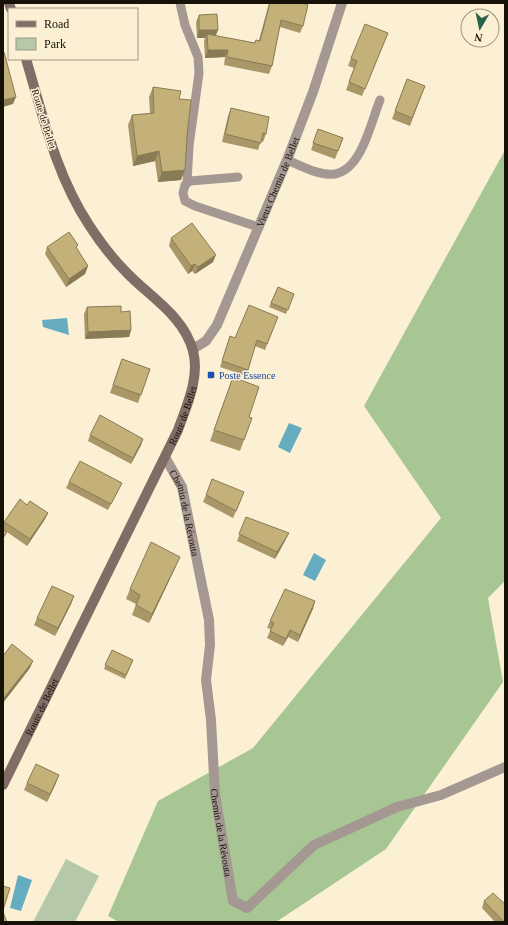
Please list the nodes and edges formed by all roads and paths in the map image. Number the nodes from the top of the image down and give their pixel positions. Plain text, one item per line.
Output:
1 (180, 3) edge
2 (342, 3) edge
3 (26, 60) edge
4 (380, 100) dead end
5 (287, 160) junction
6 (238, 177) dead end
7 (187, 183) junction
8 (258, 227) junction
9 (193, 350) junction
10 (165, 457) junction
11 (505, 767) edge
12 (3, 785) edge

1 - 7 lane
2 - 5 street, Vieux Chemin de Bellet
3 - 9 main road, Route de Bellet
4 - 5 lane
5 - 8 street, Vieux Chemin de Bellet
6 - 7 lane
7 - 8 lane
8 - 9 street, Vieux Chemin de Bellet
9 - 10 main road, Route de Bellet
10 - 11 street, Chemin de la Révouta
10 - 12 main road, Route de Bellet

